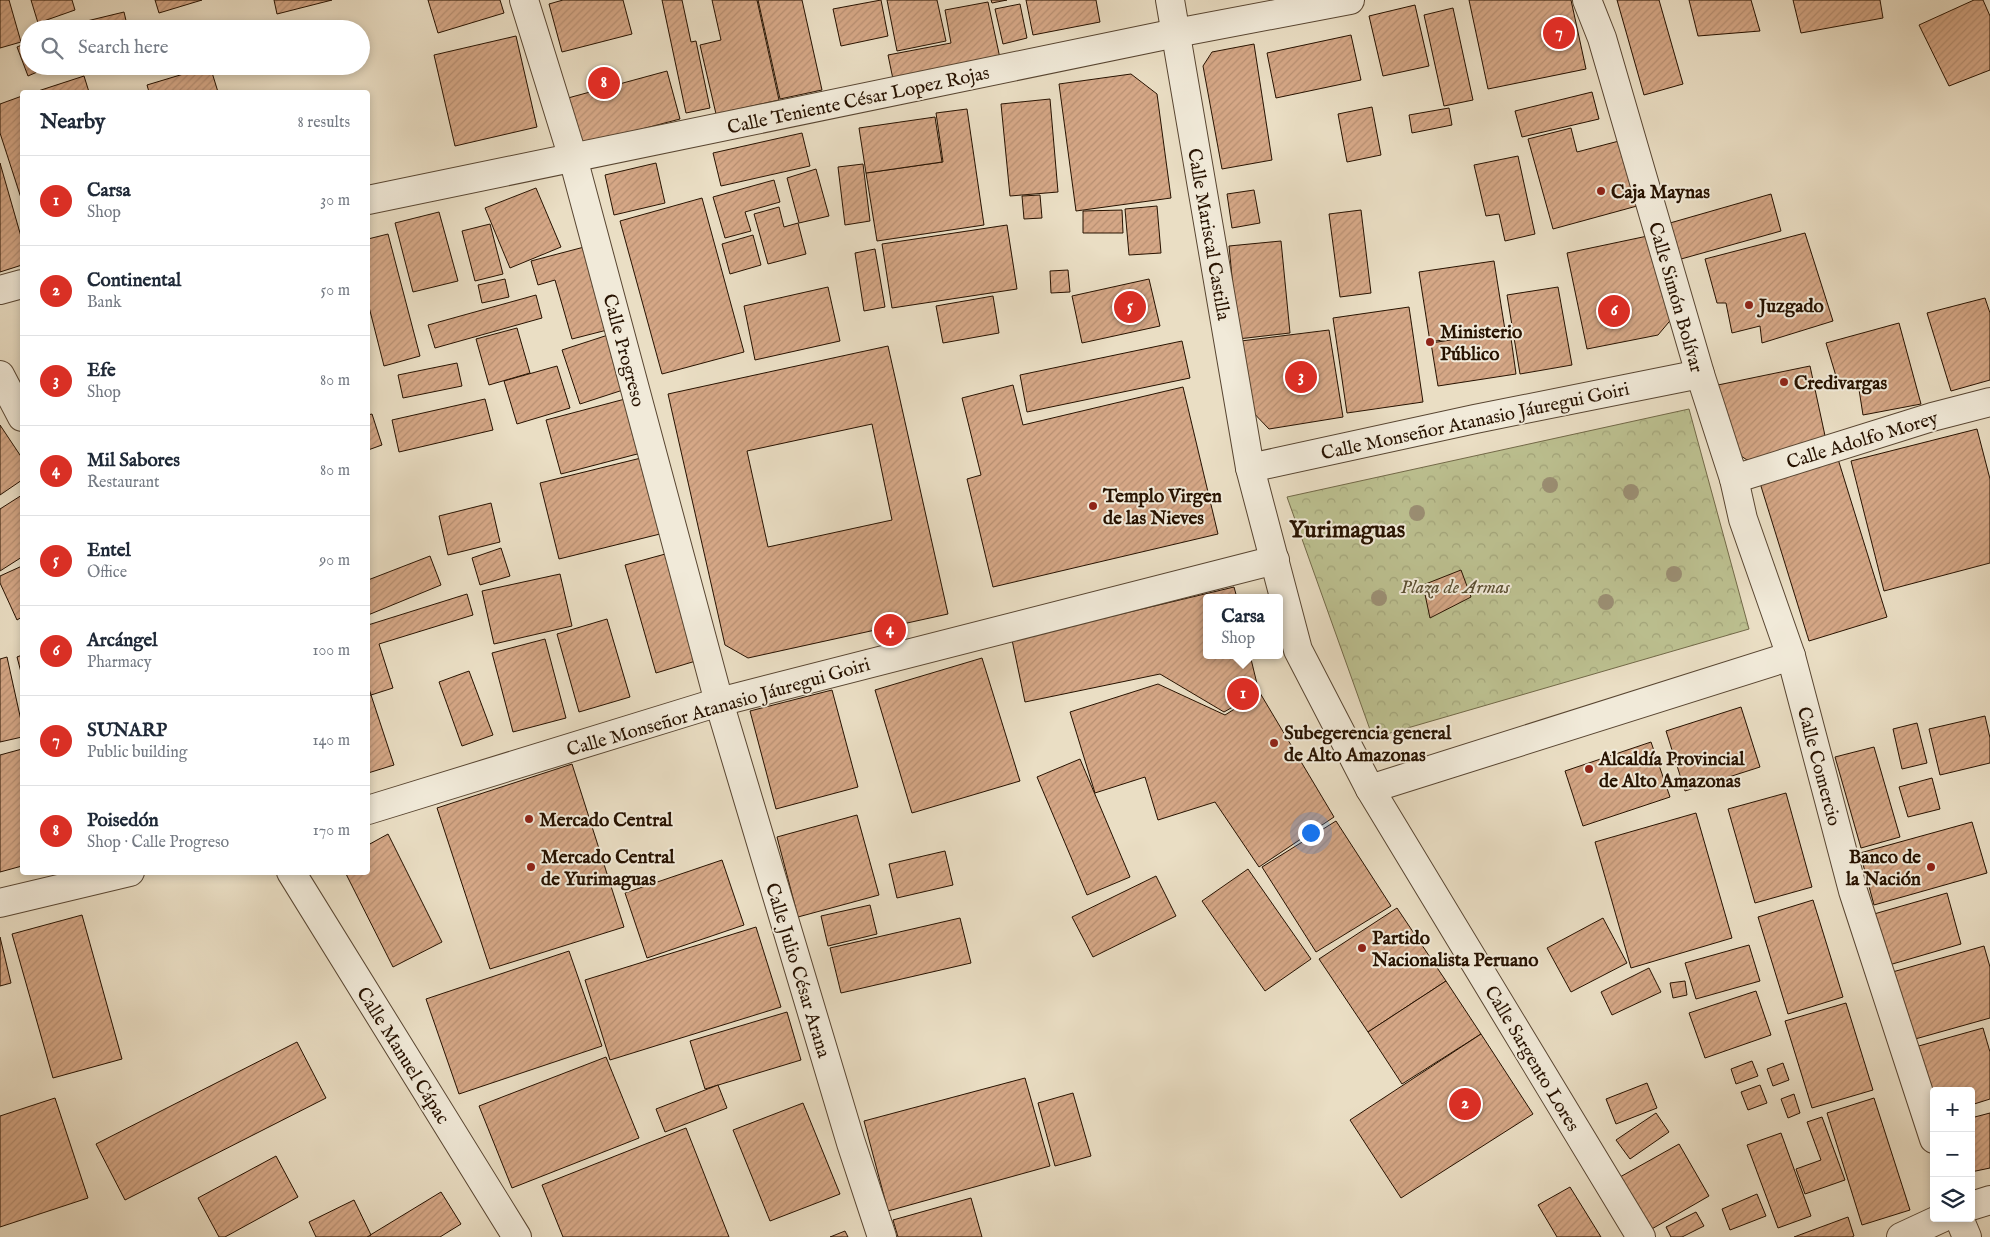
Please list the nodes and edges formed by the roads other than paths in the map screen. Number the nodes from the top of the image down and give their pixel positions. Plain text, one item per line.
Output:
1 (524, 0) edge
2 (1170, 0) edge
3 (1350, 0) edge
4 (1587, 0) edge
5 (1176, 33) junction
6 (573, 158) junction
7 (370, 200) edge
8 (20, 285) edge
9 (0, 290) edge
10 (1700, 374) junction
11 (0, 375) edge
12 (1990, 402) edge
13 (20, 413) edge
14 (1250, 468) junction
15 (1734, 479) junction
16 (1274, 560) junction
17 (1791, 656) junction
18 (719, 702) junction
19 (1370, 789) junction
20 (370, 809) edge
21 (117, 875) edge
22 (293, 875) edge
23 (0, 903) edge
24 (1932, 1132) edge
25 (1990, 1200) edge
26 (1975, 1205) edge
27 (1933, 1222) edge
28 (1961, 1222) edge
29 (517, 1237) edge
30 (882, 1237) edge
31 (1641, 1237) edge
32 (1901, 1237) edge
33 (1967, 1237) edge

1 - 6 street, Calle Progreso
2 - 5 street, Calle Mariscal Castilla
3 - 5 street, Calle Teniente César Lopez Rojas
4 - 10 street, Calle Simón Bolívar
5 - 6 street, Calle Teniente César Lopez Rojas
5 - 14 street, Calle Mariscal Castilla
6 - 7 street, Calle Teniente César Lopez Rojas
6 - 18 street, Calle Progreso
8 - 9 street
10 - 14 street, Calle Monseñor Atanasio Jáuregui Goiri
10 - 15 street, Calle Simón Bolívar
11 - 13 street
12 - 15 street, Calle Adolfo Morey
14 - 16 street, Calle Sargento Lores
15 - 17 street, Calle Comercio
16 - 18 street, Calle Monseñor Atanasio Jáuregui Goiri
16 - 19 street, Calle Sargento Lores
17 - 19 street
17 - 24 street, Calle Comercio
18 - 20 street, Calle Monseñor Atanasio Jáuregui Goiri
18 - 30 street, Calle Julio César Arana
19 - 31 street, Calle Sargento Lores
21 - 23 street
22 - 29 street, Calle Manuel Cápac
25 - 26 street
27 - 32 street
28 - 33 street

